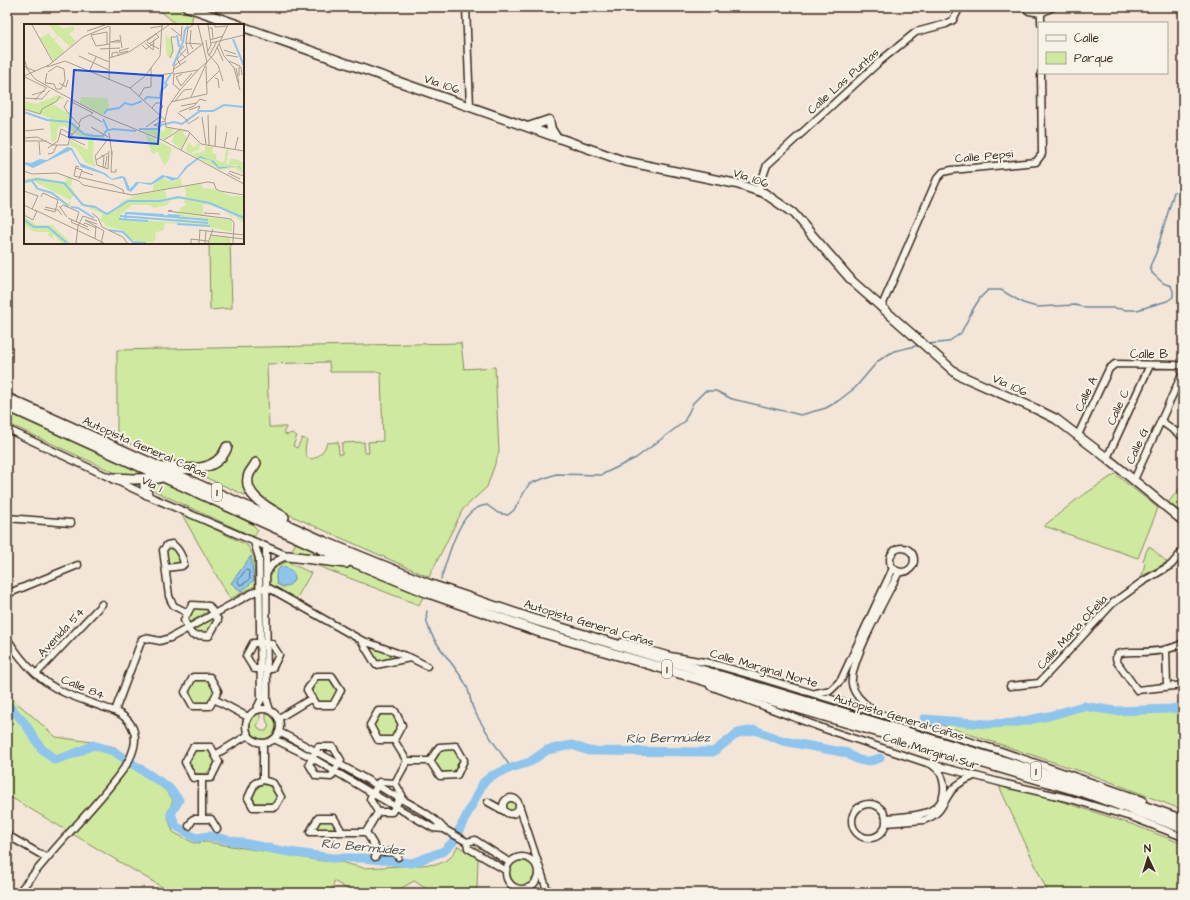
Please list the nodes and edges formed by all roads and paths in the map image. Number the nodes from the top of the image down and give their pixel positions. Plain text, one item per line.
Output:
1 (187, 7) edge
2 (466, 7) edge
3 (960, 7) edge
4 (1024, 7) edge
5 (1052, 7) edge
6 (210, 11) edge
7 (1040, 13) junction
8 (1041, 22) edge
9 (237, 24) edge
10 (244, 27) edge
11 (1041, 74) edge
12 (470, 106) junction
13 (528, 127) junction
14 (556, 137) junction
15 (758, 191) junction
16 (881, 308) junction
17 (1115, 364) joint
18 (1150, 365) junction
19 (1183, 366) edge
20 (1183, 372) edge
21 (7, 397) edge
22 (7, 406) edge
23 (1161, 421) junction
24 (7, 429) edge
25 (1078, 435) junction
26 (1183, 437) edge
27 (227, 447) dead end
28 (1107, 458) junction
29 (256, 463) dead end
30 (150, 477) junction
31 (113, 478) junction
32 (166, 478) junction
33 (1134, 480) junction
34 (147, 494) junction
35 (7, 518) edge
36 (1183, 521) edge
37 (71, 523) dead end
38 (254, 542) junction
39 (266, 548) junction
40 (1183, 551) edge
41 (288, 556) junction
42 (355, 564) junction
43 (78, 565) dead end
44 (166, 568) dead end
45 (893, 568) junction
46 (899, 572) junction
47 (266, 574) junction
48 (428, 584) junction
49 (263, 588) junction
50 (7, 594) edge
51 (102, 604) dead end
52 (489, 605) junction
53 (188, 613) junction
54 (214, 614) junction
55 (188, 628) junction
56 (7, 638) edge
57 (361, 640) junction
58 (263, 643) junction
59 (1183, 643) edge
60 (1166, 649) junction
61 (411, 658) junction
62 (428, 666) dead end
63 (264, 669) junction
64 (677, 672) junction
65 (36, 674) junction
66 (1183, 684) edge
67 (1010, 686) dead end
68 (1167, 686) junction
69 (812, 693) junction
70 (214, 698) junction
71 (312, 698) junction
72 (256, 710) junction
73 (270, 710) junction
74 (115, 711) junction
75 (878, 713) junction
76 (248, 717) junction
77 (279, 718) junction
78 (279, 732) junction
79 (248, 735) junction
80 (274, 739) junction
81 (394, 740) junction
82 (263, 743) junction
83 (316, 751) junction
84 (214, 755) junction
85 (312, 758) junction
86 (407, 761) junction
87 (430, 761) junction
88 (339, 763) junction
89 (927, 763) junction
90 (334, 771) junction
91 (974, 776) junction
92 (202, 778) junction
93 (264, 780) junction
94 (395, 782) junction
95 (377, 786) junction
96 (1085, 786) junction
97 (373, 794) junction
98 (400, 798) junction
99 (1143, 800) junction
100 (488, 802) dead end
101 (519, 805) junction
102 (395, 806) junction
103 (504, 811) junction
104 (378, 812) junction
105 (1183, 814) edge
106 (202, 818) junction
107 (1183, 820) edge
108 (886, 821) junction
109 (189, 826) dead end
110 (1183, 828) edge
111 (217, 829) dead end
112 (444, 829) junction
113 (342, 832) junction
114 (366, 832) junction
115 (7, 835) edge
116 (1183, 837) edge
117 (466, 841) junction
118 (532, 846) junction
119 (398, 857) dead end
120 (47, 858) junction
121 (530, 859) junction
122 (509, 862) junction
123 (505, 870) junction
124 (535, 882) junction
125 (513, 887) junction
126 (547, 891) edge
127 (18, 893) edge
128 (509, 893) edge

1 - 6 main road
2 - 12 street
3 - 15 street, Calle Las Puntas
4 - 7 street
5 - 7 street
6 - 9 main road
7 - 8 street
10 - 12 main road, Vía 106
11 - 16 street, Calle Pepsi
12 - 13 main road, Vía 106
13 - 14 main road, Vía 106
13 - 14 main road
14 - 15 main road, Vía 106
15 - 16 main road, Vía 106
16 - 25 main road, Vía 106
17 - 18 street, Calle B
17 - 25 street, Calle A
18 - 19 street, Calle B
18 - 28 street, Calle C
20 - 23 street, Calle G
21 - 27 highway
21 - 48 highway, Autopista General Cañas / 1
22 - 32 highway, Autopista General Cañas / 1
23 - 26 street
23 - 33 street, Calle G
24 - 31 street, Vía 1
25 - 28 main road, Vía 106
28 - 33 main road, Vía 106
29 - 48 highway
30 - 31 highway
30 - 32 highway
30 - 34 highway
31 - 34 street, Vía 1
32 - 42 highway, Autopista General Cañas / 1
33 - 36 main road, Vía 106
34 - 38 street, Vía 1
35 - 37 street
38 - 39 street, Vía 1
38 - 49 street
39 - 41 street, Vía 1
39 - 47 street
40 - 67 street, Calle María Ofelia
41 - 42 highway
41 - 47 street
42 - 64 highway, Autopista General Cañas / 1
43 - 50 street
44 - 53 street
45 - 46 street
45 - 46 street
45 - 69 street
46 - 75 street
47 - 49 street
48 - 52 highway, Autopista General Cañas / 1
49 - 54 street
49 - 57 street
49 - 58 street
51 - 65 street, Avenida 54
52 - 69 street, Calle Marginal Norte
52 - 96 highway, Autopista General Cañas / 1
53 - 54 street
53 - 55 street
54 - 55 street
54 - 55 street
55 - 74 street
56 - 65 street, Calle 84
57 - 61 street
57 - 61 street
58 - 63 street
58 - 63 street
58 - 63 street
59 - 60 street
60 - 68 street
60 - 68 street
61 - 62 street
63 - 72 street
63 - 73 street
64 - 89 street, Calle Marginal Sur
64 - 110 highway, Autopista General Cañas / 1
65 - 74 street, Calle 84
66 - 68 street
69 - 75 street, Calle Marginal Norte
70 - 70 street
70 - 76 street
71 - 71 street
71 - 77 street
72 - 73 street
72 - 76 street
73 - 77 street
74 - 120 street, Calle 84
75 - 99 street, Calle Marginal Norte
76 - 79 street
77 - 78 street
78 - 80 street
78 - 83 street
79 - 82 street
79 - 84 street
80 - 82 street
80 - 85 street
81 - 81 street
81 - 86 street
82 - 93 street
83 - 85 street
83 - 88 street
83 - 88 street
84 - 92 street
84 - 92 street
85 - 90 street
85 - 90 street
86 - 87 street
86 - 94 street
87 - 87 street
88 - 90 street
88 - 95 street
89 - 91 street, Calle Marginal Sur
89 - 108 street
90 - 97 street
91 - 108 street
91 - 116 street, Calle Marginal Sur
92 - 106 street
93 - 93 street
94 - 95 street
94 - 98 street
95 - 97 street
95 - 98 street
96 - 99 highway
96 - 107 highway, Autopista General Cañas / 1
97 - 102 street
97 - 104 street
98 - 102 street
98 - 112 street
99 - 105 highway
100 - 103 street
101 - 103 street
101 - 103 street
101 - 118 street
102 - 104 street
102 - 112 street
104 - 114 street
106 - 109 street
106 - 111 street
108 - 108 street
112 - 117 street
113 - 113 street
113 - 114 street
114 - 119 street
115 - 120 street
117 - 122 street
117 - 123 street
118 - 121 street
118 - 126 street
120 - 127 street
121 - 122 street
121 - 124 street
122 - 123 street
123 - 125 street
124 - 125 street
124 - 126 street
125 - 128 street

